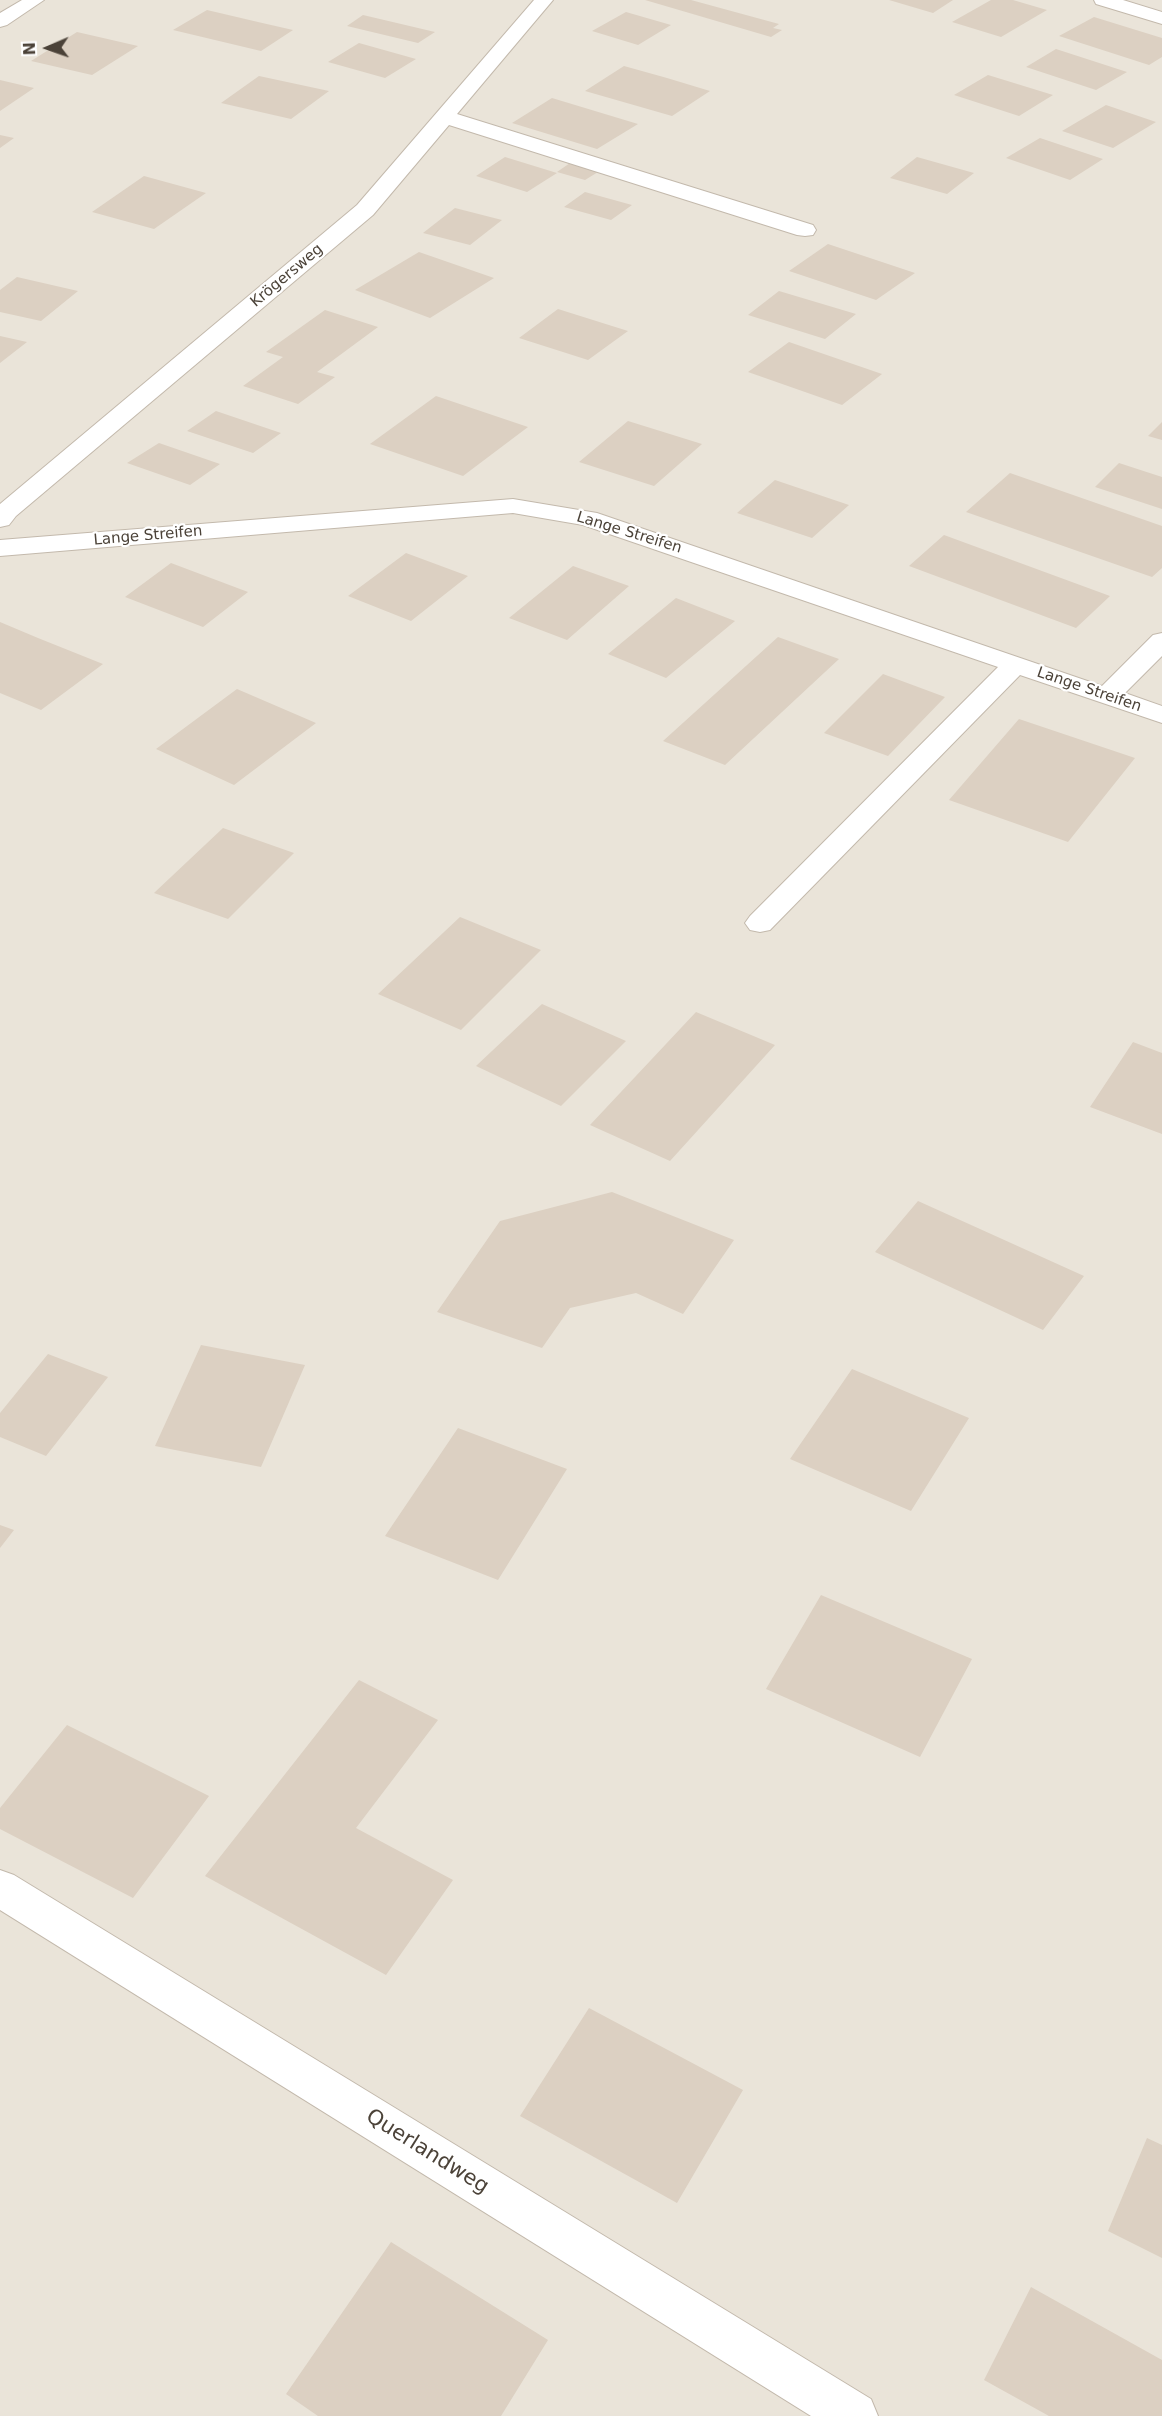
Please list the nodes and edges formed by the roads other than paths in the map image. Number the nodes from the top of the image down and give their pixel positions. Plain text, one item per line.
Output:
1 (35, 0) edge
2 (544, 0) edge
3 (1103, 0) edge
4 (1162, 18) edge
5 (0, 21) edge
6 (445, 117) junction
7 (805, 230) dead end
8 (0, 520) edge
9 (0, 548) edge
10 (1162, 641) edge
11 (1016, 664) junction
12 (1107, 696) junction
13 (1162, 715) edge
14 (760, 923) dead end
15 (0, 1888) edge
16 (854, 2416) edge

1 - 5 street
2 - 6 street, Krögersweg
3 - 4 street
6 - 7 street
6 - 8 street, Krögersweg
9 - 11 street, Lange Streifen
10 - 12 street
11 - 12 street, Lange Streifen
11 - 14 street
12 - 13 street, Lange Streifen
15 - 16 street, Querlandweg

